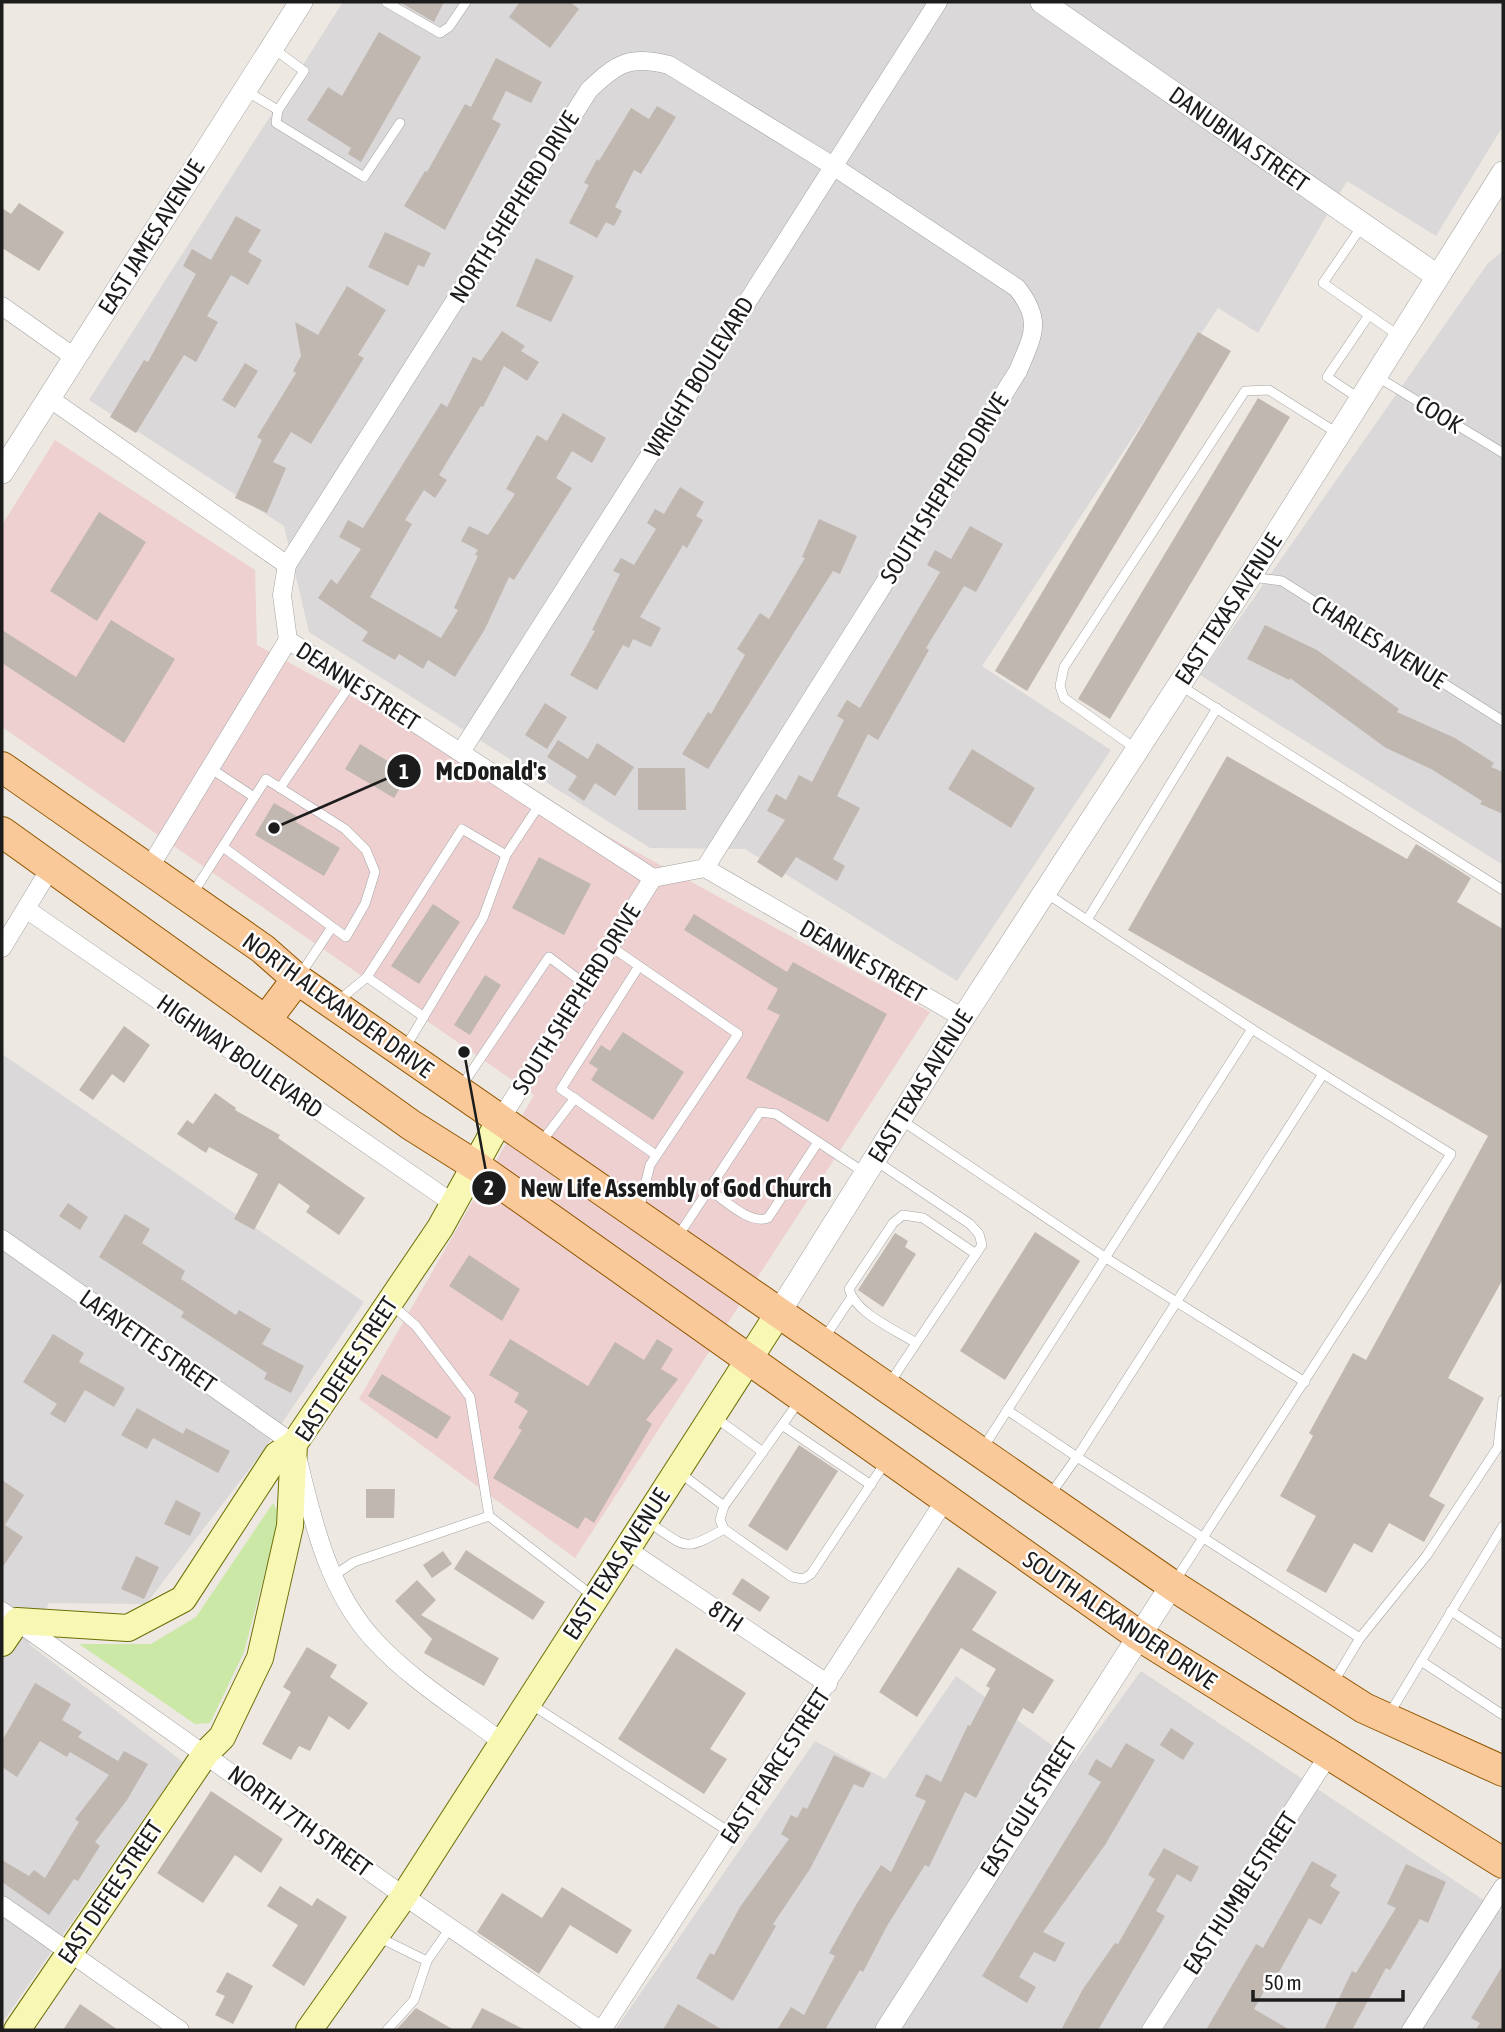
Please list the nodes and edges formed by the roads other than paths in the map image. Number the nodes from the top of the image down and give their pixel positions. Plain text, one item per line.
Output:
1 (301, 2) edge
2 (386, 2) edge
3 (466, 2) edge
4 (938, 2) edge
5 (1042, 2) edge
6 (272, 47) junction
7 (245, 90) junction
8 (278, 110) junction
9 (400, 123) dead end
10 (833, 166) junction
11 (1503, 173) edge
12 (1503, 199) edge
13 (1475, 218) junction
14 (1363, 224) junction
15 (1437, 275) junction
16 (2, 306) edge
17 (1369, 315) junction
18 (1399, 336) junction
19 (74, 357) junction
20 (1375, 375) junction
21 (49, 397) junction
22 (1360, 399) junction
23 (1339, 434) junction
24 (1503, 453) edge
25 (2, 472) edge
26 (287, 565) junction
27 (1250, 576) junction
28 (288, 640) junction
29 (352, 682) junction
30 (1180, 685) junction
31 (1217, 708) junction
32 (1503, 721) edge
33 (1138, 750) junction
34 (461, 752) junction
35 (2, 767) edge
36 (210, 768) junction
37 (280, 788) junction
38 (254, 797) junction
39 (540, 804) junction
40 (2, 832) edge
41 (223, 847) junction
42 (506, 855) junction
43 (51, 867) junction
44 (705, 868) junction
45 (148, 870) junction
46 (653, 878) junction
47 (1503, 890) edge
48 (1045, 892) junction
49 (189, 900) junction
50 (26, 909) junction
51 (1087, 920) junction
52 (332, 927) junction
53 (610, 946) junction
54 (2, 948) edge
55 (639, 967) junction
56 (367, 977) junction
57 (297, 979) junction
58 (586, 985) junction
59 (334, 1005) junction
60 (424, 1017) junction
61 (963, 1018) junction
62 (266, 1020) junction
63 (1252, 1029) junction
64 (403, 1053) junction
65 (1323, 1074) junction
66 (458, 1091) junction
67 (575, 1098) junction
68 (900, 1119) junction
69 (500, 1120) junction
70 (818, 1142) junction
71 (538, 1146) junction
72 (656, 1155) junction
73 (476, 1166) junction
74 (869, 1167) junction
75 (708, 1189) junction
76 (454, 1204) junction
77 (637, 1215) junction
78 (2, 1239) edge
79 (675, 1241) junction
80 (976, 1254) junction
81 (1106, 1258) junction
82 (851, 1298) junction
83 (390, 1302) junction
84 (1177, 1302) junction
85 (779, 1314) junction
86 (822, 1341) junction
87 (916, 1343) junction
88 (748, 1359) junction
89 (1305, 1382) junction
90 (886, 1388) junction
91 (802, 1397) junction
92 (1503, 1400) edge
93 (1007, 1410) junction
94 (712, 1415) junction
95 (782, 1425) junction
96 (294, 1444) junction
97 (763, 1452) junction
98 (980, 1453) junction
99 (1077, 1457) junction
100 (888, 1459) junction
101 (676, 1470) junction
102 (871, 1485) junction
103 (945, 1500) junction
104 (1047, 1500) junction
105 (724, 1506) junction
106 (489, 1516) junction
107 (644, 1520) junction
108 (1503, 1525) edge
109 (723, 1529) junction
110 (1204, 1538) junction
111 (625, 1548) junction
112 (333, 1576) junction
113 (1172, 1585) junction
114 (594, 1597) junction
115 (1451, 1611) junction
116 (9, 1616) edge
117 (1138, 1635) junction
118 (1360, 1638) junction
119 (2, 1643) edge
120 (1503, 1645) edge
121 (1421, 1661) junction
122 (828, 1684) junction
123 (1330, 1687) junction
124 (527, 1702) junction
125 (1503, 1715) edge
126 (1387, 1718) junction
127 (502, 1742) junction
128 (206, 1753) junction
129 (1328, 1756) junction
130 (1503, 1772) edge
131 (731, 1833) junction
132 (1503, 1863) edge
133 (1503, 1887) edge
134 (404, 1896) junction
135 (2, 1905) edge
136 (450, 1928) junction
137 (376, 1936) junction
138 (68, 1953) junction
139 (427, 1961) junction
140 (312, 2029) edge
141 (17, 2030) edge
142 (180, 2030) edge
143 (387, 2030) edge
144 (601, 2030) edge
145 (887, 2030) edge
146 (1151, 2030) edge
147 (1410, 2030) edge

1 - 6 street, EAST JAMES AVENUE
2 - 3 lane
4 - 10 street, WRIGHT BOULEVARD
5 - 14 street, DANUBINA STREET
6 - 7 street, EAST JAMES AVENUE
6 - 8 lane
7 - 8 lane
7 - 19 street, EAST JAMES AVENUE
8 - 9 lane
10 - 26 street, NORTH SHEPHERD DRIVE
10 - 34 street, WRIGHT BOULEVARD
10 - 44 street, SOUTH SHEPHERD DRIVE
11 - 13 street, EAST TEXAS AVENUE
12 - 13 street
13 - 15 street, EAST TEXAS AVENUE
14 - 15 street, DANUBINA STREET
14 - 17 lane
15 - 18 street, EAST TEXAS AVENUE
16 - 19 street
17 - 18 lane
17 - 22 lane
18 - 20 street, EAST TEXAS AVENUE
19 - 21 street, EAST JAMES AVENUE
20 - 22 street, EAST TEXAS AVENUE
20 - 24 lane, COOK
21 - 25 street, EAST JAMES AVENUE
21 - 26 street
22 - 23 street, EAST TEXAS AVENUE
23 - 27 street, EAST TEXAS AVENUE
23 - 33 lane
26 - 28 street, DEANNE STREET
27 - 30 street, EAST TEXAS AVENUE
27 - 32 lane, CHARLES AVENUE
28 - 29 street, DEANNE STREET
28 - 36 street
29 - 34 street, DEANNE STREET
29 - 37 lane
30 - 31 lane
30 - 33 street, EAST TEXAS AVENUE
31 - 47 lane
31 - 51 lane
33 - 48 street, EAST TEXAS AVENUE
34 - 39 street, DEANNE STREET
35 - 45 main road, NORTH ALEXANDER DRIVE
36 - 38 lane
36 - 45 street
37 - 38 lane
37 - 52 lane
38 - 41 lane
39 - 42 lane
39 - 46 street, DEANNE STREET
40 - 43 main road
41 - 49 lane
41 - 52 lane
42 - 56 lane
42 - 60 lane
43 - 50 street
43 - 62 main road
44 - 46 street
44 - 61 street, DEANNE STREET
45 - 49 main road, NORTH ALEXANDER DRIVE
46 - 53 street, SOUTH SHEPHERD DRIVE
48 - 51 lane
48 - 61 street, EAST TEXAS AVENUE
49 - 57 main road, NORTH ALEXANDER DRIVE
50 - 54 street
50 - 76 street, HIGHWAY BOULEVARD
51 - 63 lane
52 - 57 lane
53 - 55 lane
53 - 58 street, SOUTH SHEPHERD DRIVE
55 - 67 lane
55 - 72 lane
56 - 59 lane
56 - 60 lane
57 - 59 main road, NORTH ALEXANDER DRIVE
57 - 62 main road
58 - 66 lane
58 - 69 street, SOUTH SHEPHERD DRIVE
59 - 64 main road, NORTH ALEXANDER DRIVE
60 - 64 lane
61 - 68 street, EAST TEXAS AVENUE
62 - 73 main road
63 - 65 lane
63 - 81 lane
64 - 66 main road, NORTH ALEXANDER DRIVE
65 - 84 lane
65 - 89 lane
66 - 69 main road, NORTH ALEXANDER DRIVE
67 - 71 lane
67 - 72 lane
68 - 74 street, EAST TEXAS AVENUE
68 - 81 lane
69 - 71 main road, NORTH ALEXANDER DRIVE
69 - 73 main road, EAST DEFEE STREET
70 - 74 lane
70 - 75 lane
70 - 75 lane
71 - 77 main road, NORTH ALEXANDER DRIVE
72 - 77 lane
73 - 76 main road, EAST DEFEE STREET
73 - 88 main road
74 - 80 lane
74 - 85 street, EAST TEXAS AVENUE
75 - 79 lane
76 - 83 main road, EAST DEFEE STREET
77 - 79 main road, NORTH ALEXANDER DRIVE
78 - 96 street, LAFAYETTE STREET
79 - 85 main road, NORTH ALEXANDER DRIVE
80 - 82 lane
80 - 87 lane
81 - 84 lane
81 - 93 lane
82 - 86 lane
82 - 87 lane
83 - 96 main road, EAST DEFEE STREET
83 - 106 lane
84 - 89 lane
84 - 99 lane
85 - 86 main road
85 - 88 main road, EAST TEXAS AVENUE
86 - 90 main road
87 - 90 lane
88 - 91 main road, SOUTH ALEXANDER DRIVE
88 - 94 main road, EAST TEXAS AVENUE
89 - 110 lane
90 - 98 main road
91 - 95 lane
91 - 100 main road, SOUTH ALEXANDER DRIVE
92 - 118 lane
93 - 98 lane
93 - 99 lane
94 - 97 lane
94 - 101 main road, EAST TEXAS AVENUE
95 - 97 lane
95 - 102 lane
96 - 112 street
96 - 116 main road
96 - 128 main road, EAST DEFEE STREET
97 - 105 lane
98 - 104 main road
99 - 104 lane
99 - 110 lane
100 - 102 lane
100 - 103 main road, SOUTH ALEXANDER DRIVE
101 - 105 lane
101 - 107 main road, EAST TEXAS AVENUE
102 - 109 lane
103 - 117 main road, SOUTH ALEXANDER DRIVE
103 - 122 street, EAST PEARCE STREET
104 - 113 main road
105 - 109 lane
106 - 112 lane
106 - 114 lane
107 - 109 lane
107 - 111 main road, EAST TEXAS AVENUE
108 - 115 lane
110 - 113 lane
110 - 118 lane
111 - 114 main road, EAST TEXAS AVENUE
111 - 122 street, 8TH
112 - 127 street
113 - 117 street, EAST GULF STREET
113 - 123 main road
114 - 124 main road, EAST TEXAS AVENUE
115 - 120 lane
115 - 121 lane
116 - 119 main road
116 - 128 street, NORTH 7TH STREET
117 - 129 main road, SOUTH ALEXANDER DRIVE
117 - 145 street, EAST GULF STREET
118 - 123 lane
121 - 125 lane
121 - 126 lane
122 - 131 street, EAST PEARCE STREET
123 - 126 main road
124 - 127 main road, EAST TEXAS AVENUE
124 - 131 lane
126 - 130 main road
127 - 134 main road, EAST TEXAS AVENUE
128 - 134 street, NORTH 7TH STREET
128 - 138 main road, EAST DEFEE STREET
129 - 132 main road, SOUTH ALEXANDER DRIVE
129 - 146 street, EAST HUMBLE STREET
131 - 144 street, EAST PEARCE STREET
133 - 147 street
134 - 136 street, NORTH 7TH STREET
134 - 137 main road, EAST TEXAS AVENUE
135 - 138 street
136 - 139 lane
136 - 144 street, NORTH 7TH STREET
137 - 139 lane
137 - 140 main road, EAST TEXAS AVENUE
138 - 141 main road, EAST DEFEE STREET
138 - 142 street
139 - 143 lane

